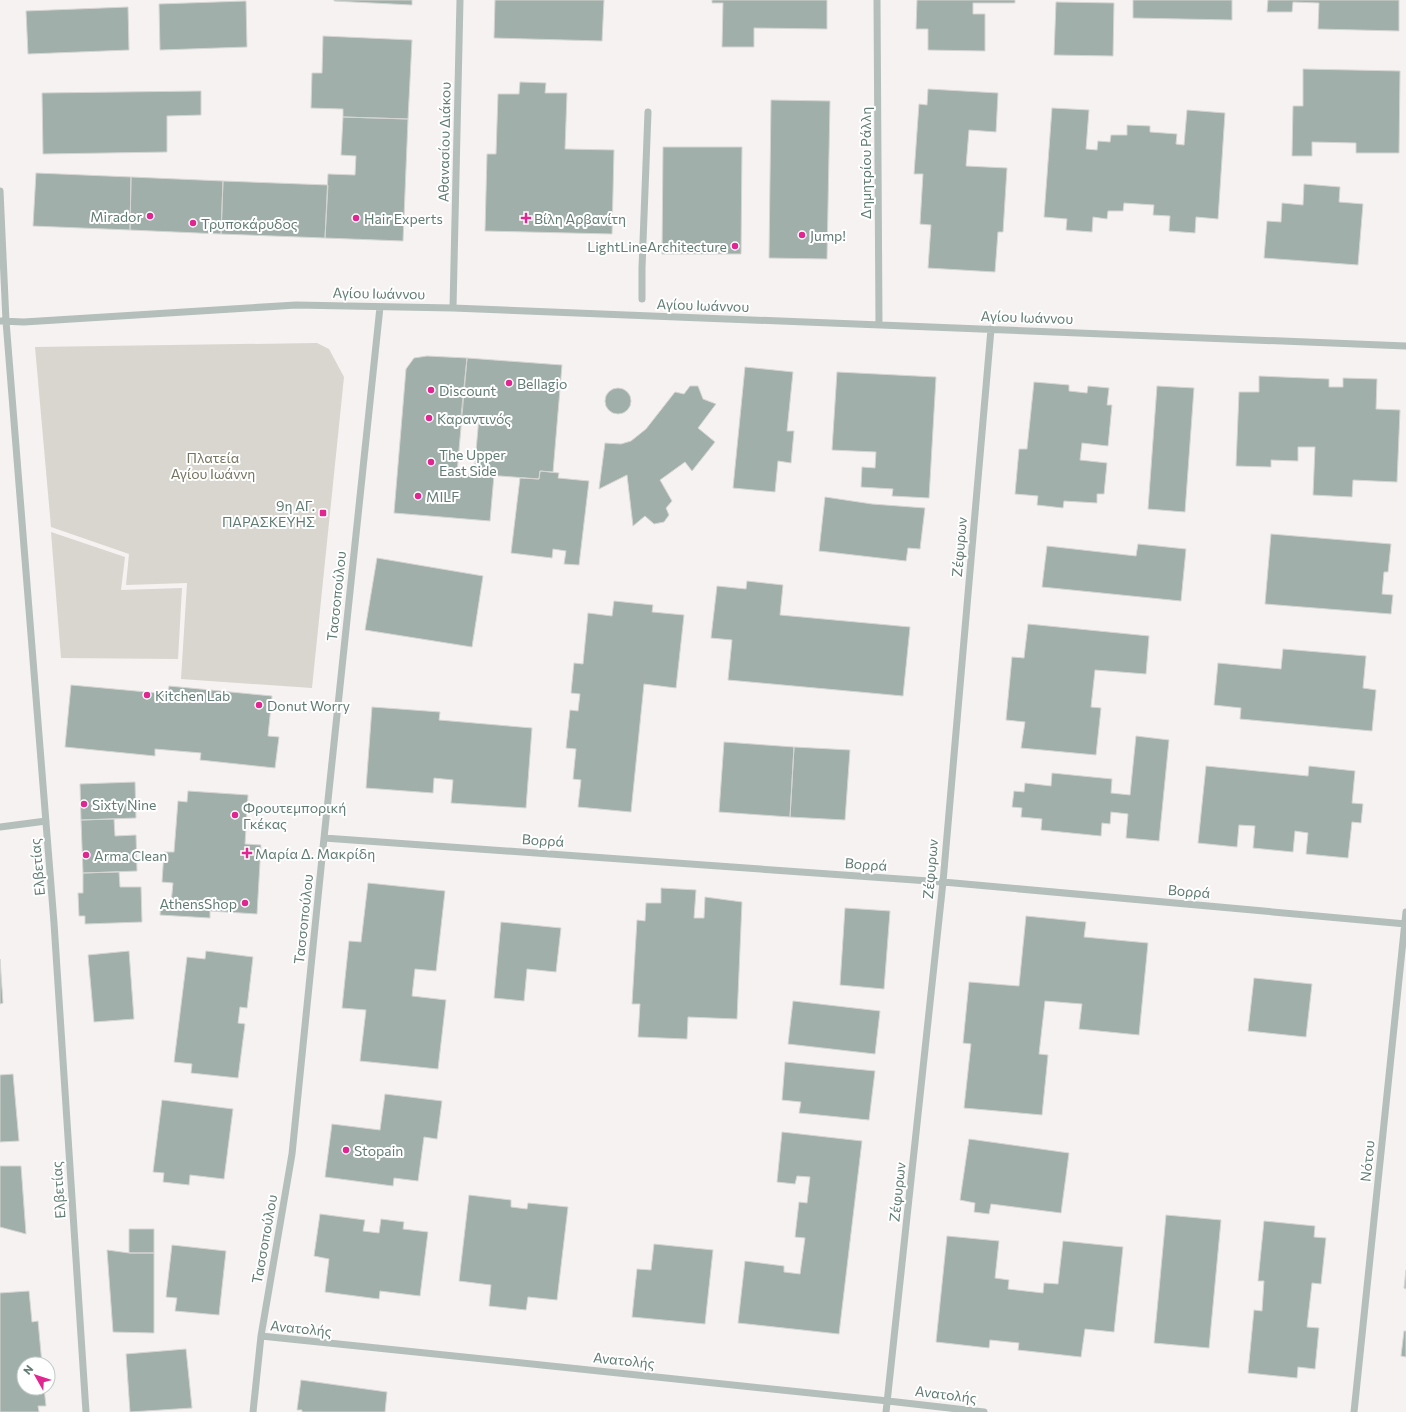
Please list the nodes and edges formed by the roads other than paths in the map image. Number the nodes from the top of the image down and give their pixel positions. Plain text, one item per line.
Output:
1 (460, 0) edge
2 (877, 0) edge
3 (648, 112) dead end
4 (0, 191) edge
5 (642, 299) dead end
6 (380, 307) junction
7 (453, 308) junction
8 (3, 321) edge
9 (879, 325) junction
10 (991, 328) junction
11 (1406, 346) edge
12 (46, 821) junction
13 (0, 827) edge
14 (324, 838) junction
15 (943, 882) junction
16 (1406, 912) edge
17 (1405, 924) edge
18 (261, 1336) junction
19 (888, 1400) junction
20 (86, 1412) edge
21 (253, 1412) edge
22 (886, 1412) edge
23 (984, 1412) edge
24 (1354, 1412) edge

1 - 7 street, Αθανασίου Διάκου
2 - 9 street, Δημητρίου Ράλλη
3 - 5 street
4 - 8 street, Ελβετίας
6 - 7 street, Αγίου Ιωάννου
6 - 8 street, Αγίου Ιωάννου
6 - 14 street, Τασσοπούλου
7 - 9 street, Αγίου Ιωάννου
8 - 12 street, Ελβετίας
9 - 10 street, Αγίου Ιωάννου
10 - 11 street, Αγίου Ιωάννου
10 - 15 street, Ζέφυρων
12 - 13 street
12 - 20 street, Ελβετίας
14 - 15 street, Βορρά
14 - 18 street, Τασσοπούλου
15 - 17 street, Βορρά
15 - 19 street, Ζέφυρων
16 - 17 street, Νότου
17 - 24 street, Νότου
18 - 19 street, Ανατολής
18 - 21 street, Τασσοπούλου
19 - 22 street, Ζέφυρων
19 - 23 street, Ανατολής

